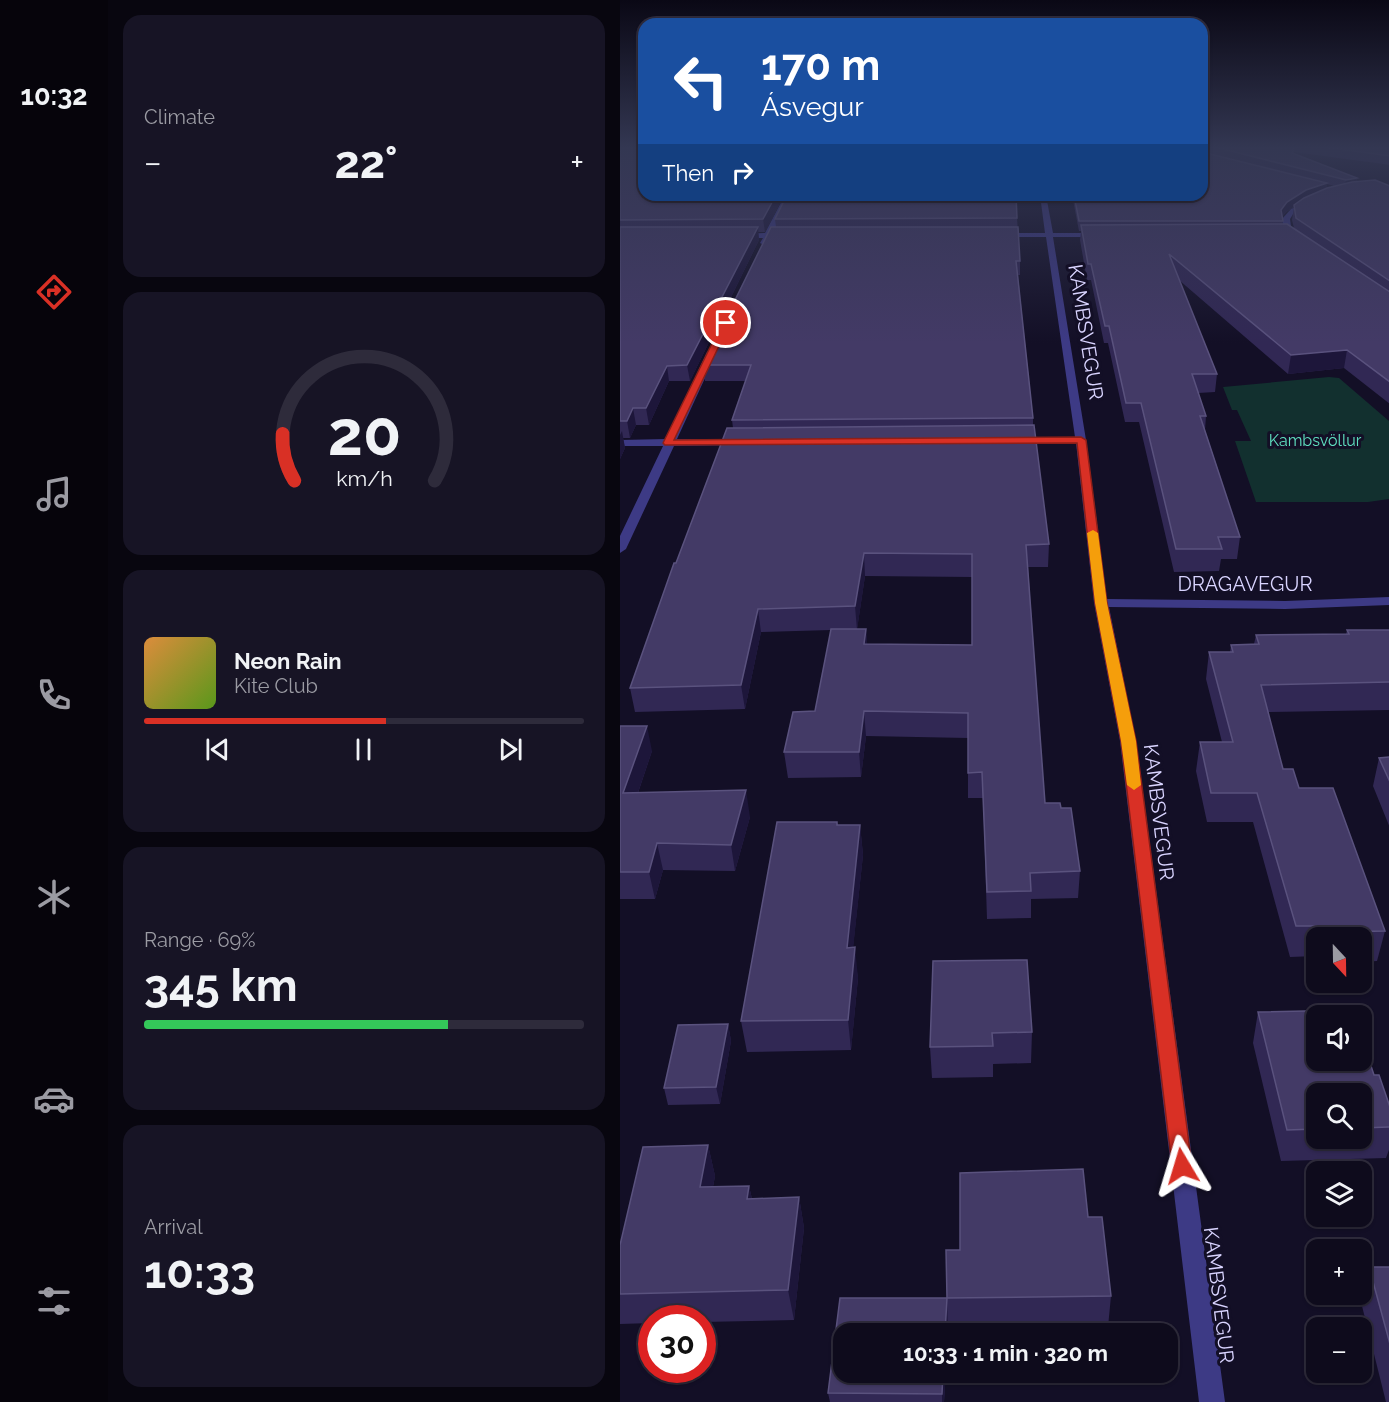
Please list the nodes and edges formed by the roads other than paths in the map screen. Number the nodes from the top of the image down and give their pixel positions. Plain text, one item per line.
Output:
1 (779, 212) edge
2 (1046, 212) edge
3 (1292, 212) edge
4 (991, 235) edge
5 (1050, 235) junction
6 (1108, 235) edge
7 (734, 236) edge
8 (768, 236) junction
9 (791, 236) edge
10 (1307, 248) edge
11 (759, 254) edge
12 (719, 338) edge
13 (1081, 440) junction
14 (999, 441) edge
15 (751, 442) edge
16 (620, 443) edge
17 (668, 443) junction
18 (620, 549) edge
19 (1390, 601) edge
20 (1101, 603) junction
21 (1212, 1402) edge

1 - 8 street
2 - 5 street, KAMBSVEGUR
3 - 10 street
4 - 5 street
5 - 6 street
5 - 13 street, KAMBSVEGUR
7 - 8 street
8 - 9 street
8 - 11 street
12 - 17 street
13 - 14 street
13 - 20 street, KAMBSVEGUR
15 - 17 street
16 - 17 street
17 - 18 street
19 - 20 street, DRAGAVEGUR
20 - 21 street, KAMBSVEGUR

